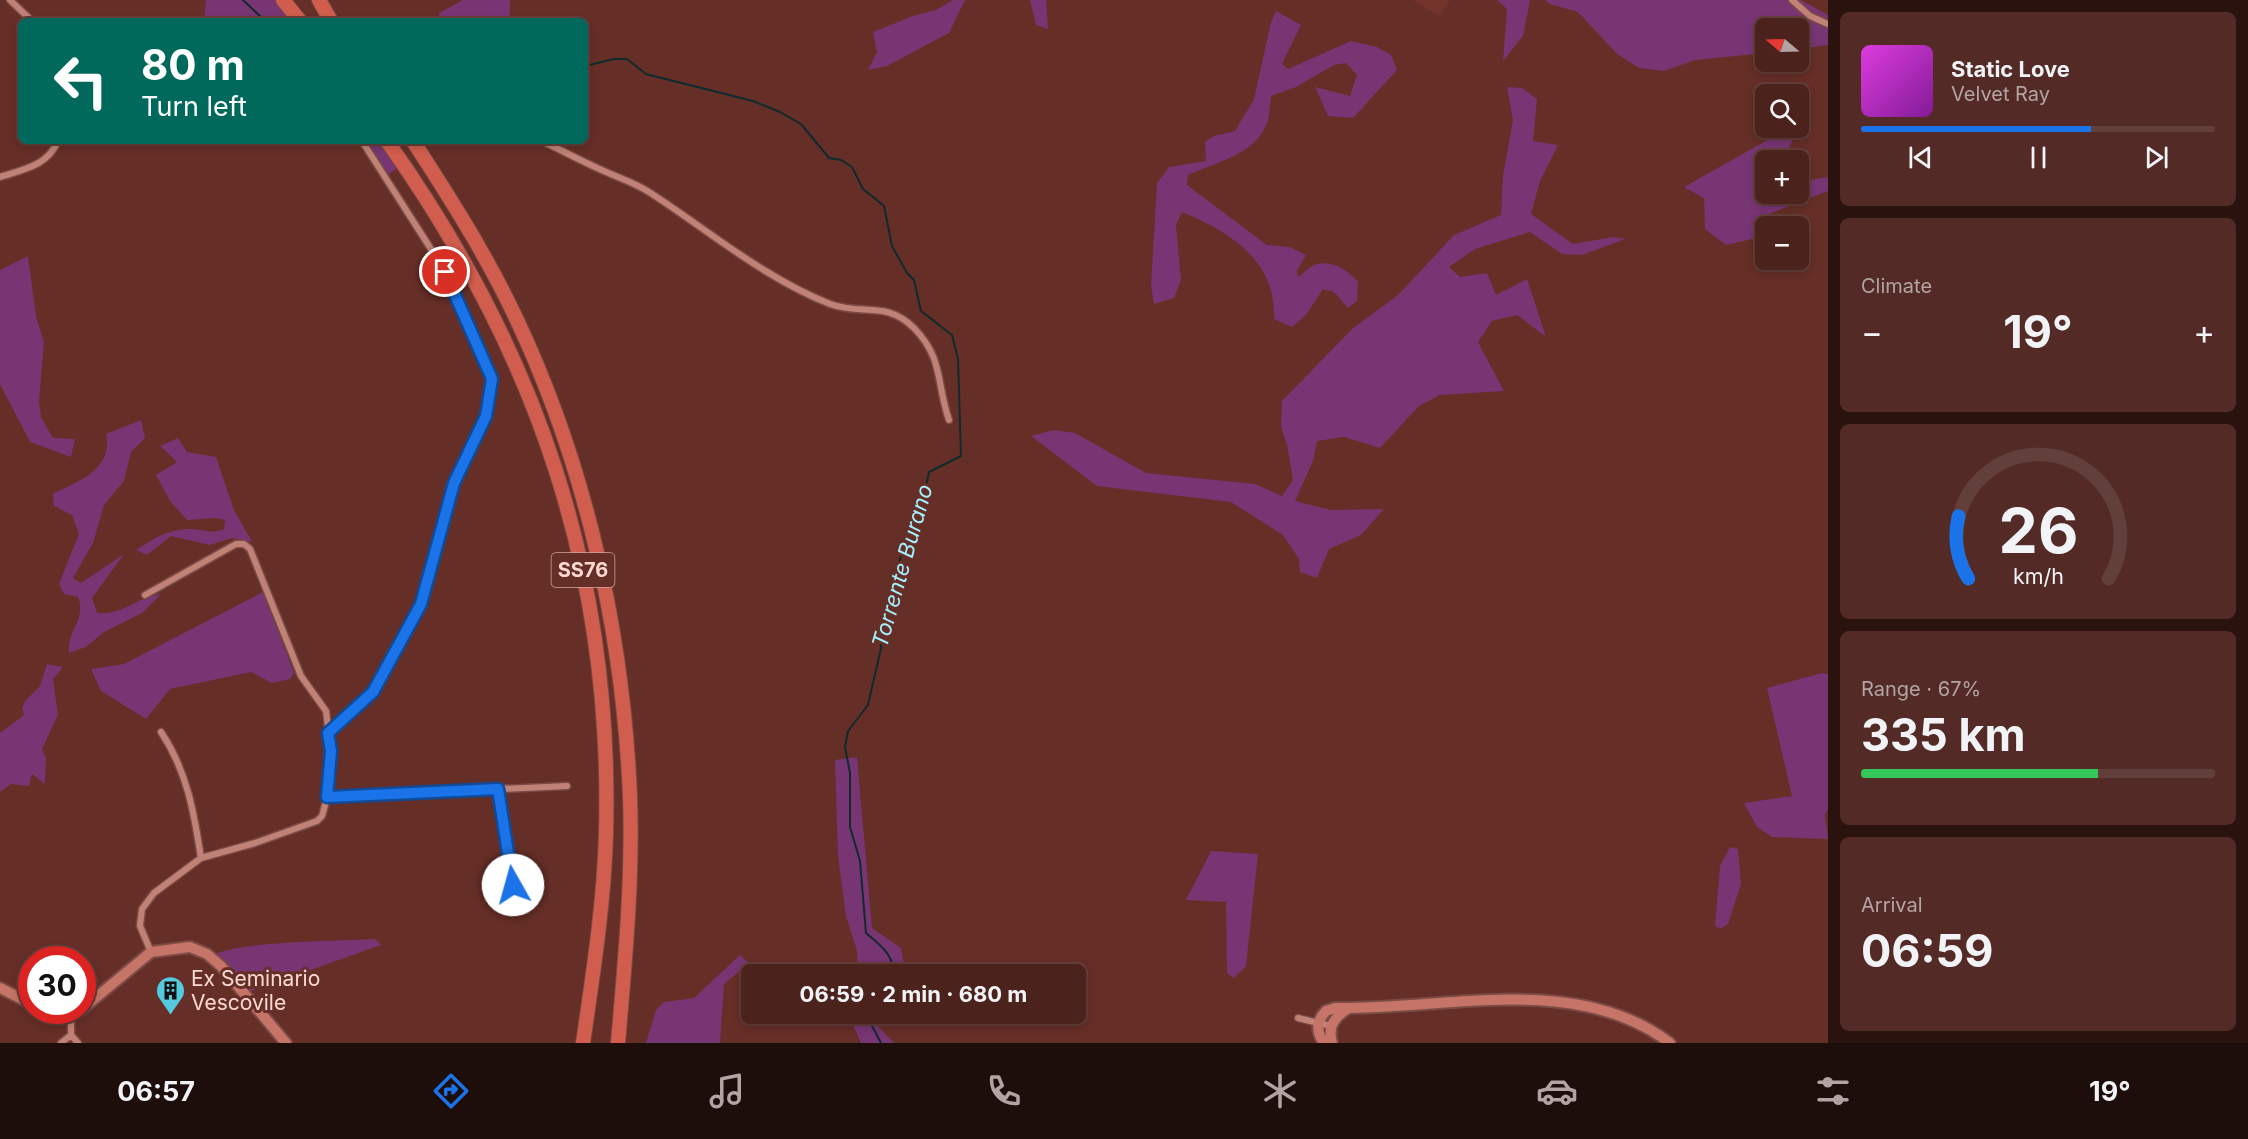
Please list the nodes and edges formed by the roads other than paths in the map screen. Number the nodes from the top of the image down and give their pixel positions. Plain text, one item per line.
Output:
1 (10, 0) edge
2 (283, 0) edge
3 (319, 0) edge
4 (1792, 0) edge
5 (29, 18) edge
6 (297, 18) edge
7 (329, 18) edge
8 (1828, 24) edge
9 (57, 144) edge
10 (364, 144) edge
11 (389, 144) edge
12 (415, 144) edge
13 (548, 144) edge
14 (0, 177) edge
15 (949, 420) dead end
16 (145, 595) dead end
17 (161, 732) dead end
18 (328, 733) junction
19 (567, 786) dead end
20 (498, 789) junction
21 (327, 797) junction
22 (201, 858) junction
23 (513, 885) dead end
24 (151, 952) junction
25 (0, 988) edge
26 (96, 996) edge
27 (18, 997) edge
28 (1349, 1008) junction
29 (1298, 1018) dead end
30 (74, 1024) edge
31 (1318, 1024) junction
32 (1331, 1026) junction
33 (71, 1035) junction
34 (61, 1043) edge
35 (78, 1043) edge
36 (286, 1043) edge
37 (583, 1043) edge
38 (618, 1043) edge
39 (1324, 1043) edge
40 (1332, 1043) edge
41 (1670, 1043) edge

1 - 5 street
2 - 6 highway
3 - 7 highway
4 - 8 street
9 - 14 street
10 - 18 street
11 - 37 highway, SS76
12 - 38 highway, SS76
13 - 15 street
16 - 18 street
17 - 22 street
18 - 21 street
19 - 20 street
20 - 21 street
20 - 23 street
21 - 22 street
22 - 24 street
24 - 26 main road
24 - 36 main road
25 - 27 main road
28 - 31 main road
28 - 32 main road
28 - 41 main road
29 - 31 street
30 - 33 street
31 - 32 street
31 - 39 main road
32 - 40 main road
33 - 34 street
33 - 35 street

